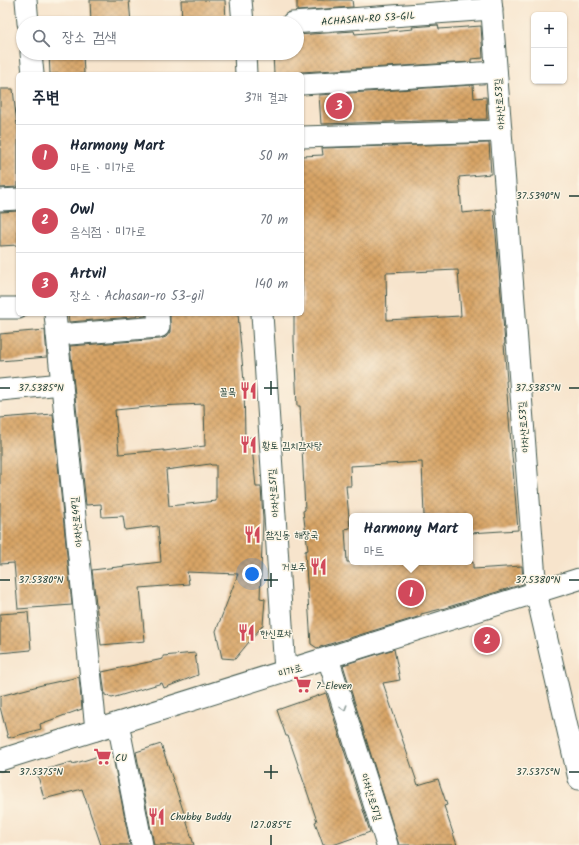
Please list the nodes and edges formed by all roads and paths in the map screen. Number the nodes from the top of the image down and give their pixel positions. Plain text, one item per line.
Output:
1 (26, 0) edge
2 (241, 0) edge
3 (491, 5) edge
4 (27, 16) edge
5 (242, 16) edge
6 (304, 22) edge
7 (32, 60) edge
8 (245, 60) edge
9 (33, 72) edge
10 (246, 72) edge
11 (496, 72) junction
12 (304, 84) edge
13 (501, 131) junction
14 (304, 137) edge
15 (16, 199) edge
16 (0, 200) edge
17 (0, 308) edge
18 (16, 308) edge
19 (54, 316) edge
20 (158, 316) edge
21 (262, 316) edge
22 (57, 335) junction
23 (62, 384) junction
24 (0, 390) edge
25 (579, 579) edge
26 (536, 592) junction
27 (328, 658) junction
28 (285, 671) junction
29 (118, 723) junction
30 (96, 730) junction
31 (0, 760) edge
32 (579, 779) edge
33 (142, 845) edge
34 (387, 845) edge

1 - 4 street
2 - 5 street
3 - 6 street, ACHASAN-RO 53-GIL
3 - 11 street, 아차산로53길
7 - 9 street
8 - 10 street
11 - 12 street
11 - 13 street, 아차산로53길
13 - 14 street
13 - 26 street, 아차산로53길
15 - 16 street
17 - 18 street
19 - 22 street, 아차산로49길
20 - 22 street
21 - 28 street, 아차산로51길
22 - 23 street, 아차산로49길
23 - 24 street
23 - 30 street, 아차산로49길
25 - 26 street, 미가로
26 - 27 street, 미가로
26 - 32 street, 아차산로53길
27 - 28 street, 미가로
27 -> 34 street, 아차산로51길
28 - 29 street, 미가로
29 - 30 street, 미가로
29 - 33 street
30 - 31 street, 미가로

